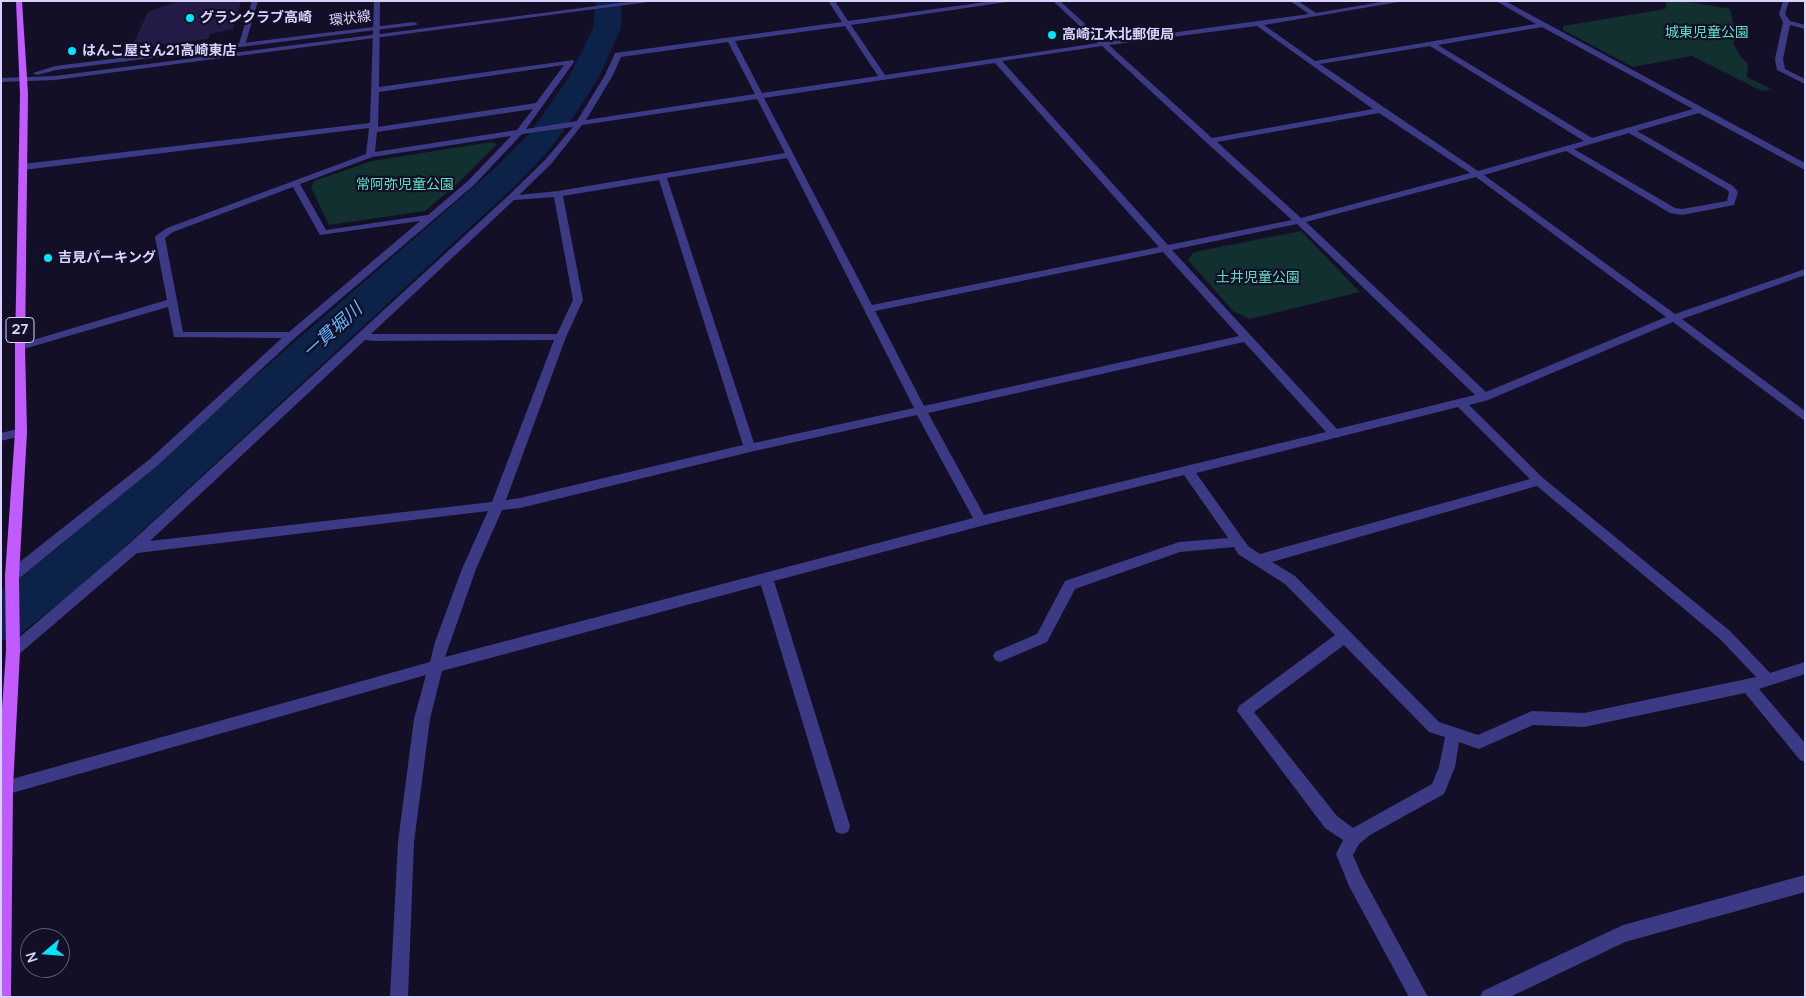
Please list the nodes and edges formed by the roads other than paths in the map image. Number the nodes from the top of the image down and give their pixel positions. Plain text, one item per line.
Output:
1 (19, 1) edge
2 (255, 1) edge
3 (377, 1) edge
4 (653, 1) edge
5 (831, 1) edge
6 (1010, 1) edge
7 (1056, 1) edge
8 (1293, 1) edge
9 (1401, 1) edge
10 (1499, 1) edge
11 (1786, 1) edge
12 (592, 4) edge
13 (1314, 14) junction
14 (1787, 22) junction
15 (847, 24) junction
16 (1258, 24) junction
17 (1543, 25) junction
18 (1805, 27) edge
19 (377, 28) junction
20 (376, 38) junction
21 (731, 40) junction
22 (1103, 44) junction
23 (1432, 44) junction
24 (241, 45) junction
25 (997, 60) junction
26 (1314, 63) junction
27 (883, 77) junction
28 (23, 78) junction
29 (1, 80) edge
30 (1805, 82) edge
31 (375, 90) junction
32 (760, 96) junction
33 (540, 105) junction
34 (1380, 110) junction
35 (1700, 110) junction
36 (579, 123) junction
37 (373, 127) junction
38 (1630, 130) junction
39 (520, 133) junction
40 (1210, 141) junction
41 (1591, 141) junction
42 (1567, 148) junction
43 (370, 155) junction
44 (791, 155) junction
45 (23, 166) junction
46 (1805, 167) edge
47 (1477, 174) junction
48 (662, 176) junction
49 (295, 183) junction
50 (558, 194) junction
51 (512, 197) junction
52 (431, 217) junction
53 (1299, 221) junction
54 (1166, 247) junction
55 (1805, 272) edge
56 (172, 302) junction
57 (869, 309) junction
58 (1674, 318) junction
59 (292, 335) junction
60 (364, 336) junction
61 (561, 337) junction
62 (1246, 338) junction
63 (20, 347) junction
64 (1484, 397) junction
65 (1460, 403) junction
66 (920, 409) junction
67 (1805, 417) edge
68 (21, 432) junction
69 (1336, 435) junction
70 (1, 437) edge
71 (750, 448) junction
72 (1188, 471) junction
73 (1539, 481) junction
74 (497, 506) junction
75 (981, 521) junction
76 (1237, 542) junction
77 (134, 548) junction
78 (1259, 560) junction
79 (766, 578) junction
80 (13, 579) junction
81 (1345, 636) junction
82 (13, 647) junction
83 (1000, 656) dead end
84 (436, 666) junction
85 (1805, 668) edge
86 (1768, 680) junction
87 (1748, 686) junction
88 (1453, 734) junction
89 (1805, 755) edge
90 (5, 788) junction
91 (842, 826) dead end
92 (1353, 838) junction
93 (1803, 886) edge
94 (2, 997) edge
95 (399, 997) edge
96 (1419, 997) edge
97 (1488, 997) edge

1 - 28 main road, 27
2 - 24 street
3 - 19 street
4 - 12 street
5 - 15 street
6 - 15 street
7 - 22 street
8 - 13 street
9 - 13 street
10 - 17 street
11 - 14 street
12 - 19 street, 環状線
12 - 20 street, 環状線
13 - 16 street
14 - 18 street
14 - 30 street
15 - 21 street
15 - 27 street
16 - 22 street
16 - 26 street
17 - 23 street
17 - 35 street
19 - 20 street
19 - 24 street, 環状線
20 - 28 street, 環状線
20 - 31 street
21 - 32 street
21 - 36 street
22 - 25 street
22 - 40 street
23 - 26 street
23 - 41 street
24 - 28 street, 環状線
25 - 27 street
25 - 54 street
26 - 34 street
27 - 32 street
28 - 29 street, 環状線
28 - 45 main road, 27
31 - 33 street
31 - 37 street
32 - 36 street
32 - 44 street
33 - 37 street
33 - 39 street
34 - 40 street
34 - 47 street
35 - 38 street
35 - 46 street
36 - 39 street
36 - 51 street
37 - 43 street
37 - 45 street
38 - 41 street
38 - 42 street
39 - 43 street
39 - 52 street
40 - 53 street
41 - 42 street
42 - 47 street
43 - 49 street
44 - 48 street
44 - 57 street
45 - 63 main road, 27
47 - 53 street
47 - 58 street
48 - 50 street
48 - 71 street
49 - 52 street
49 - 56 street
50 - 51 street
50 - 61 street
51 - 60 street
52 - 59 street
53 - 54 street
53 - 64 street
54 - 57 street
54 - 62 street
55 - 58 street
56 - 59 street
56 - 63 street
57 - 66 street
58 - 64 street
58 - 67 street
59 - 80 street
60 - 61 street
60 - 77 street
61 - 74 street
62 - 66 street
62 - 69 street
63 - 68 main road, 27
64 - 65 street
65 - 69 street
65 - 73 street
66 - 71 street
66 - 75 street
68 - 70 street
68 - 80 main road, 27
69 - 72 street
71 - 74 street
72 - 75 street
72 - 76 street
73 - 78 street
73 - 86 street
74 - 77 street
74 - 84 street
75 - 79 street
76 - 78 street
76 - 83 street
77 - 82 street
78 - 81 street
79 - 84 street
79 - 91 street
80 - 82 main road, 27
81 - 88 street
81 - 92 street
82 - 90 main road, 27
84 - 90 street
84 - 95 street
85 - 86 street
86 - 87 street
87 - 88 street
87 - 89 street
88 - 92 street
90 - 94 main road, 27
92 - 96 street
93 - 97 street

